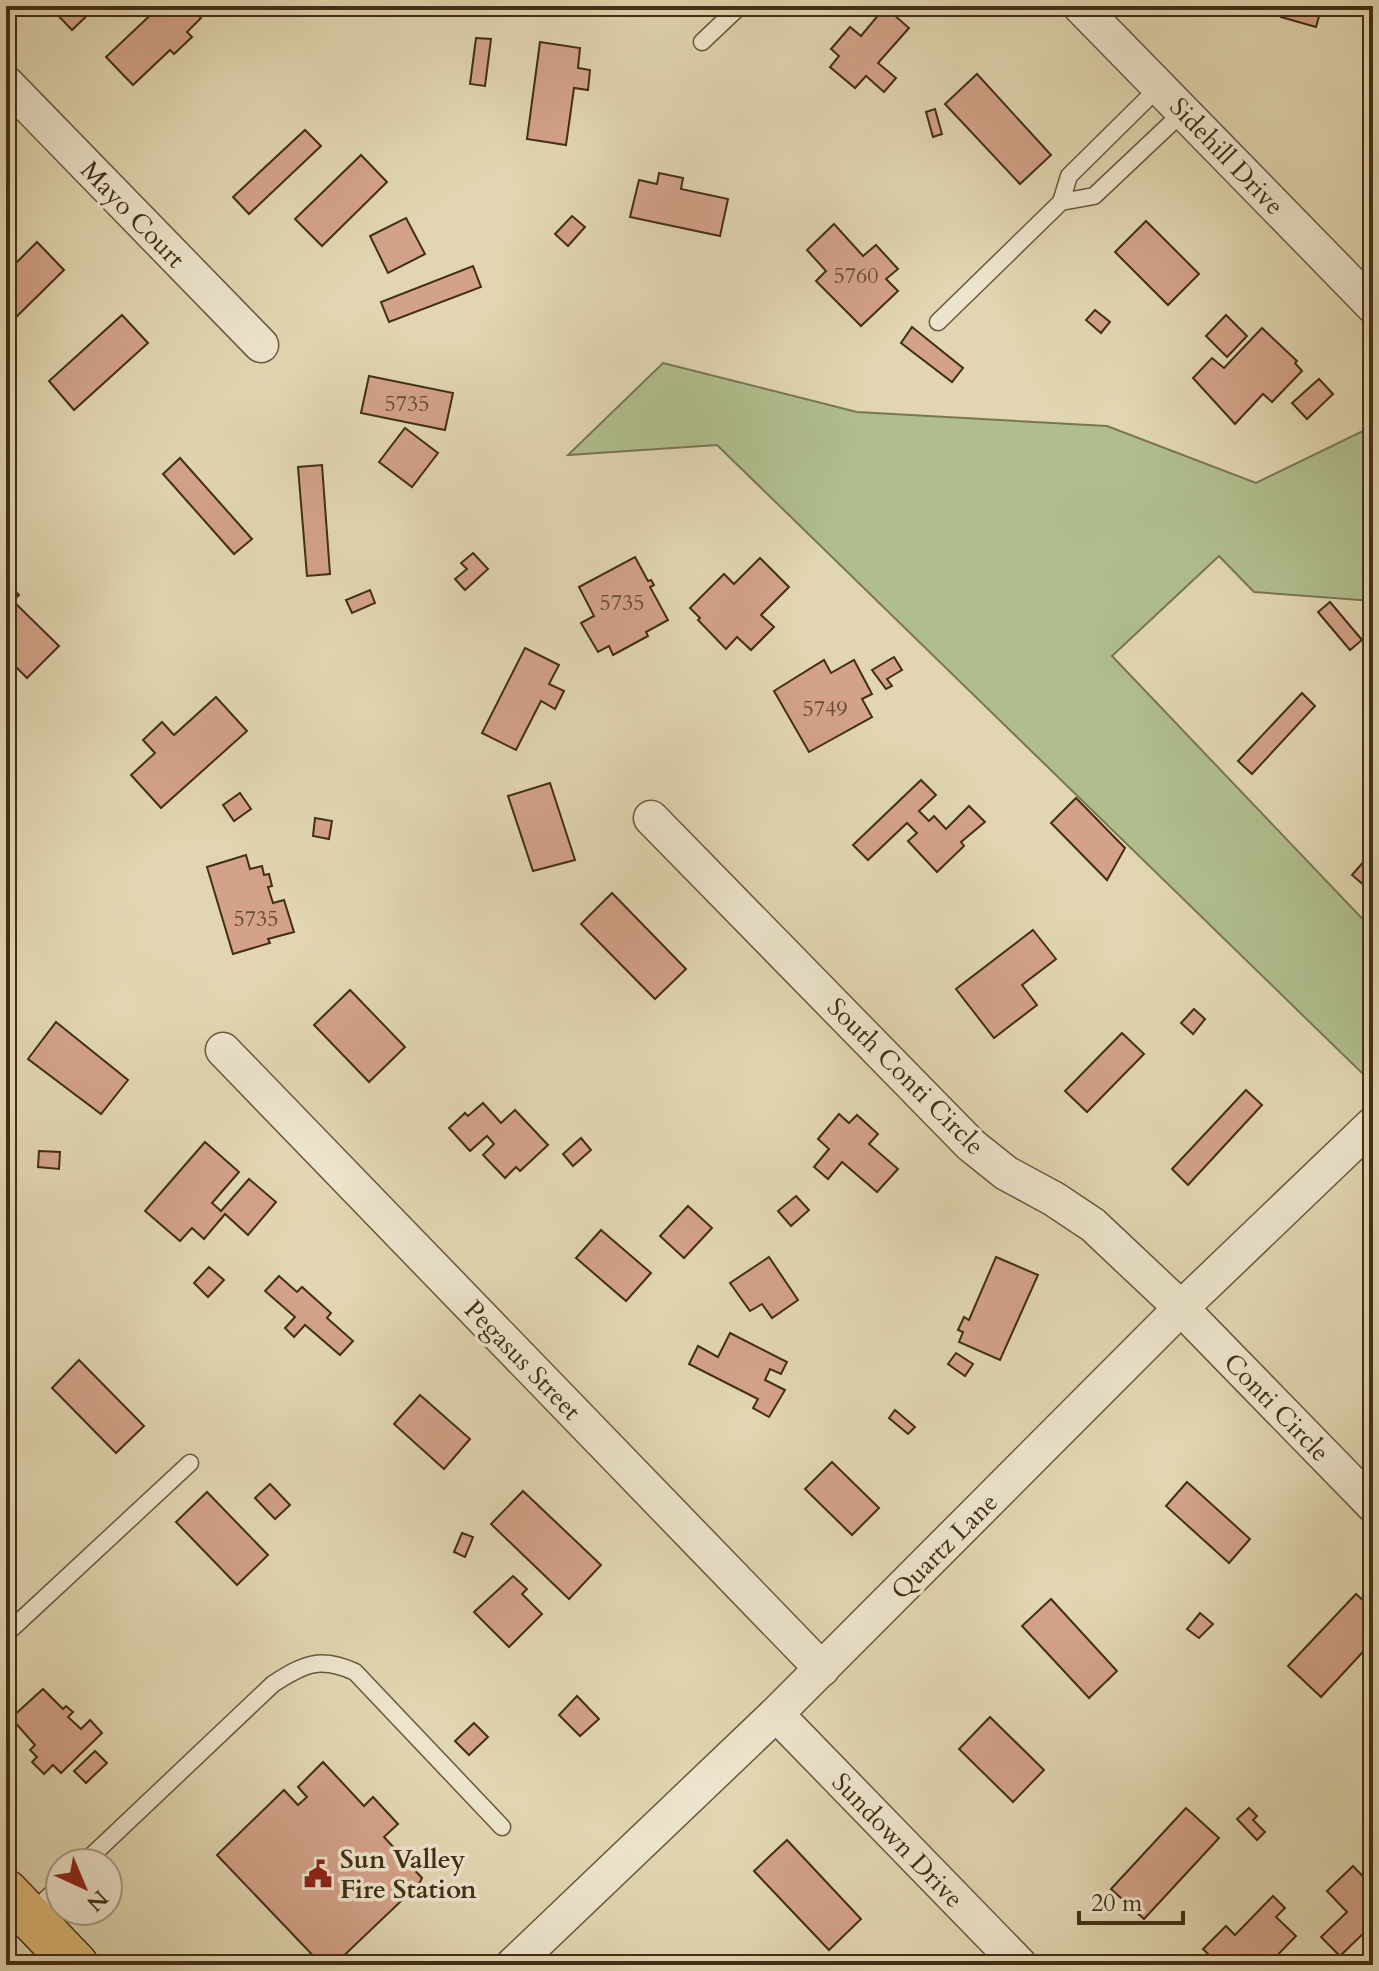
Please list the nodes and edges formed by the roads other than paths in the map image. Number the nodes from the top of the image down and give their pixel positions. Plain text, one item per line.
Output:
1 (740, 6) edge
2 (1080, 6) edge
3 (702, 42) dead end
4 (6, 83) edge
5 (1159, 87) junction
6 (1183, 112) junction
7 (1061, 202) junction
8 (1373, 306) edge
9 (938, 322) dead end
10 (261, 345) dead end
11 (651, 818) dead end
12 (223, 1050) dead end
13 (1373, 1124) edge
14 (1181, 1308) junction
15 (190, 1463) dead end
16 (1373, 1505) edge
17 (6, 1634) edge
18 (822, 1669) junction
19 (776, 1714) junction
20 (502, 1827) dead end
21 (101, 1847) edge
22 (44, 1893) edge
23 (17, 1904) edge
24 (76, 1965) edge
25 (513, 1965) edge
26 (1020, 1965) edge

1 - 3 lane
2 - 5 street, Sidehill Drive
4 - 10 street, Mayo Court
5 - 6 street, Sidehill Drive
5 - 7 lane
6 - 7 lane
6 - 8 street, Sidehill Drive
7 - 9 lane
11 - 14 street, South Conti Circle
12 - 18 street, Pegasus Street
13 - 14 street, Quartz Lane
14 - 16 street, Conti Circle
14 - 18 street, Quartz Lane
15 - 17 lane
18 - 19 street, Quartz Lane
19 - 25 street, Quartz Lane
19 - 26 street, Sundown Drive
20 - 21 lane
22 - 23 lane
23 - 24 main road

